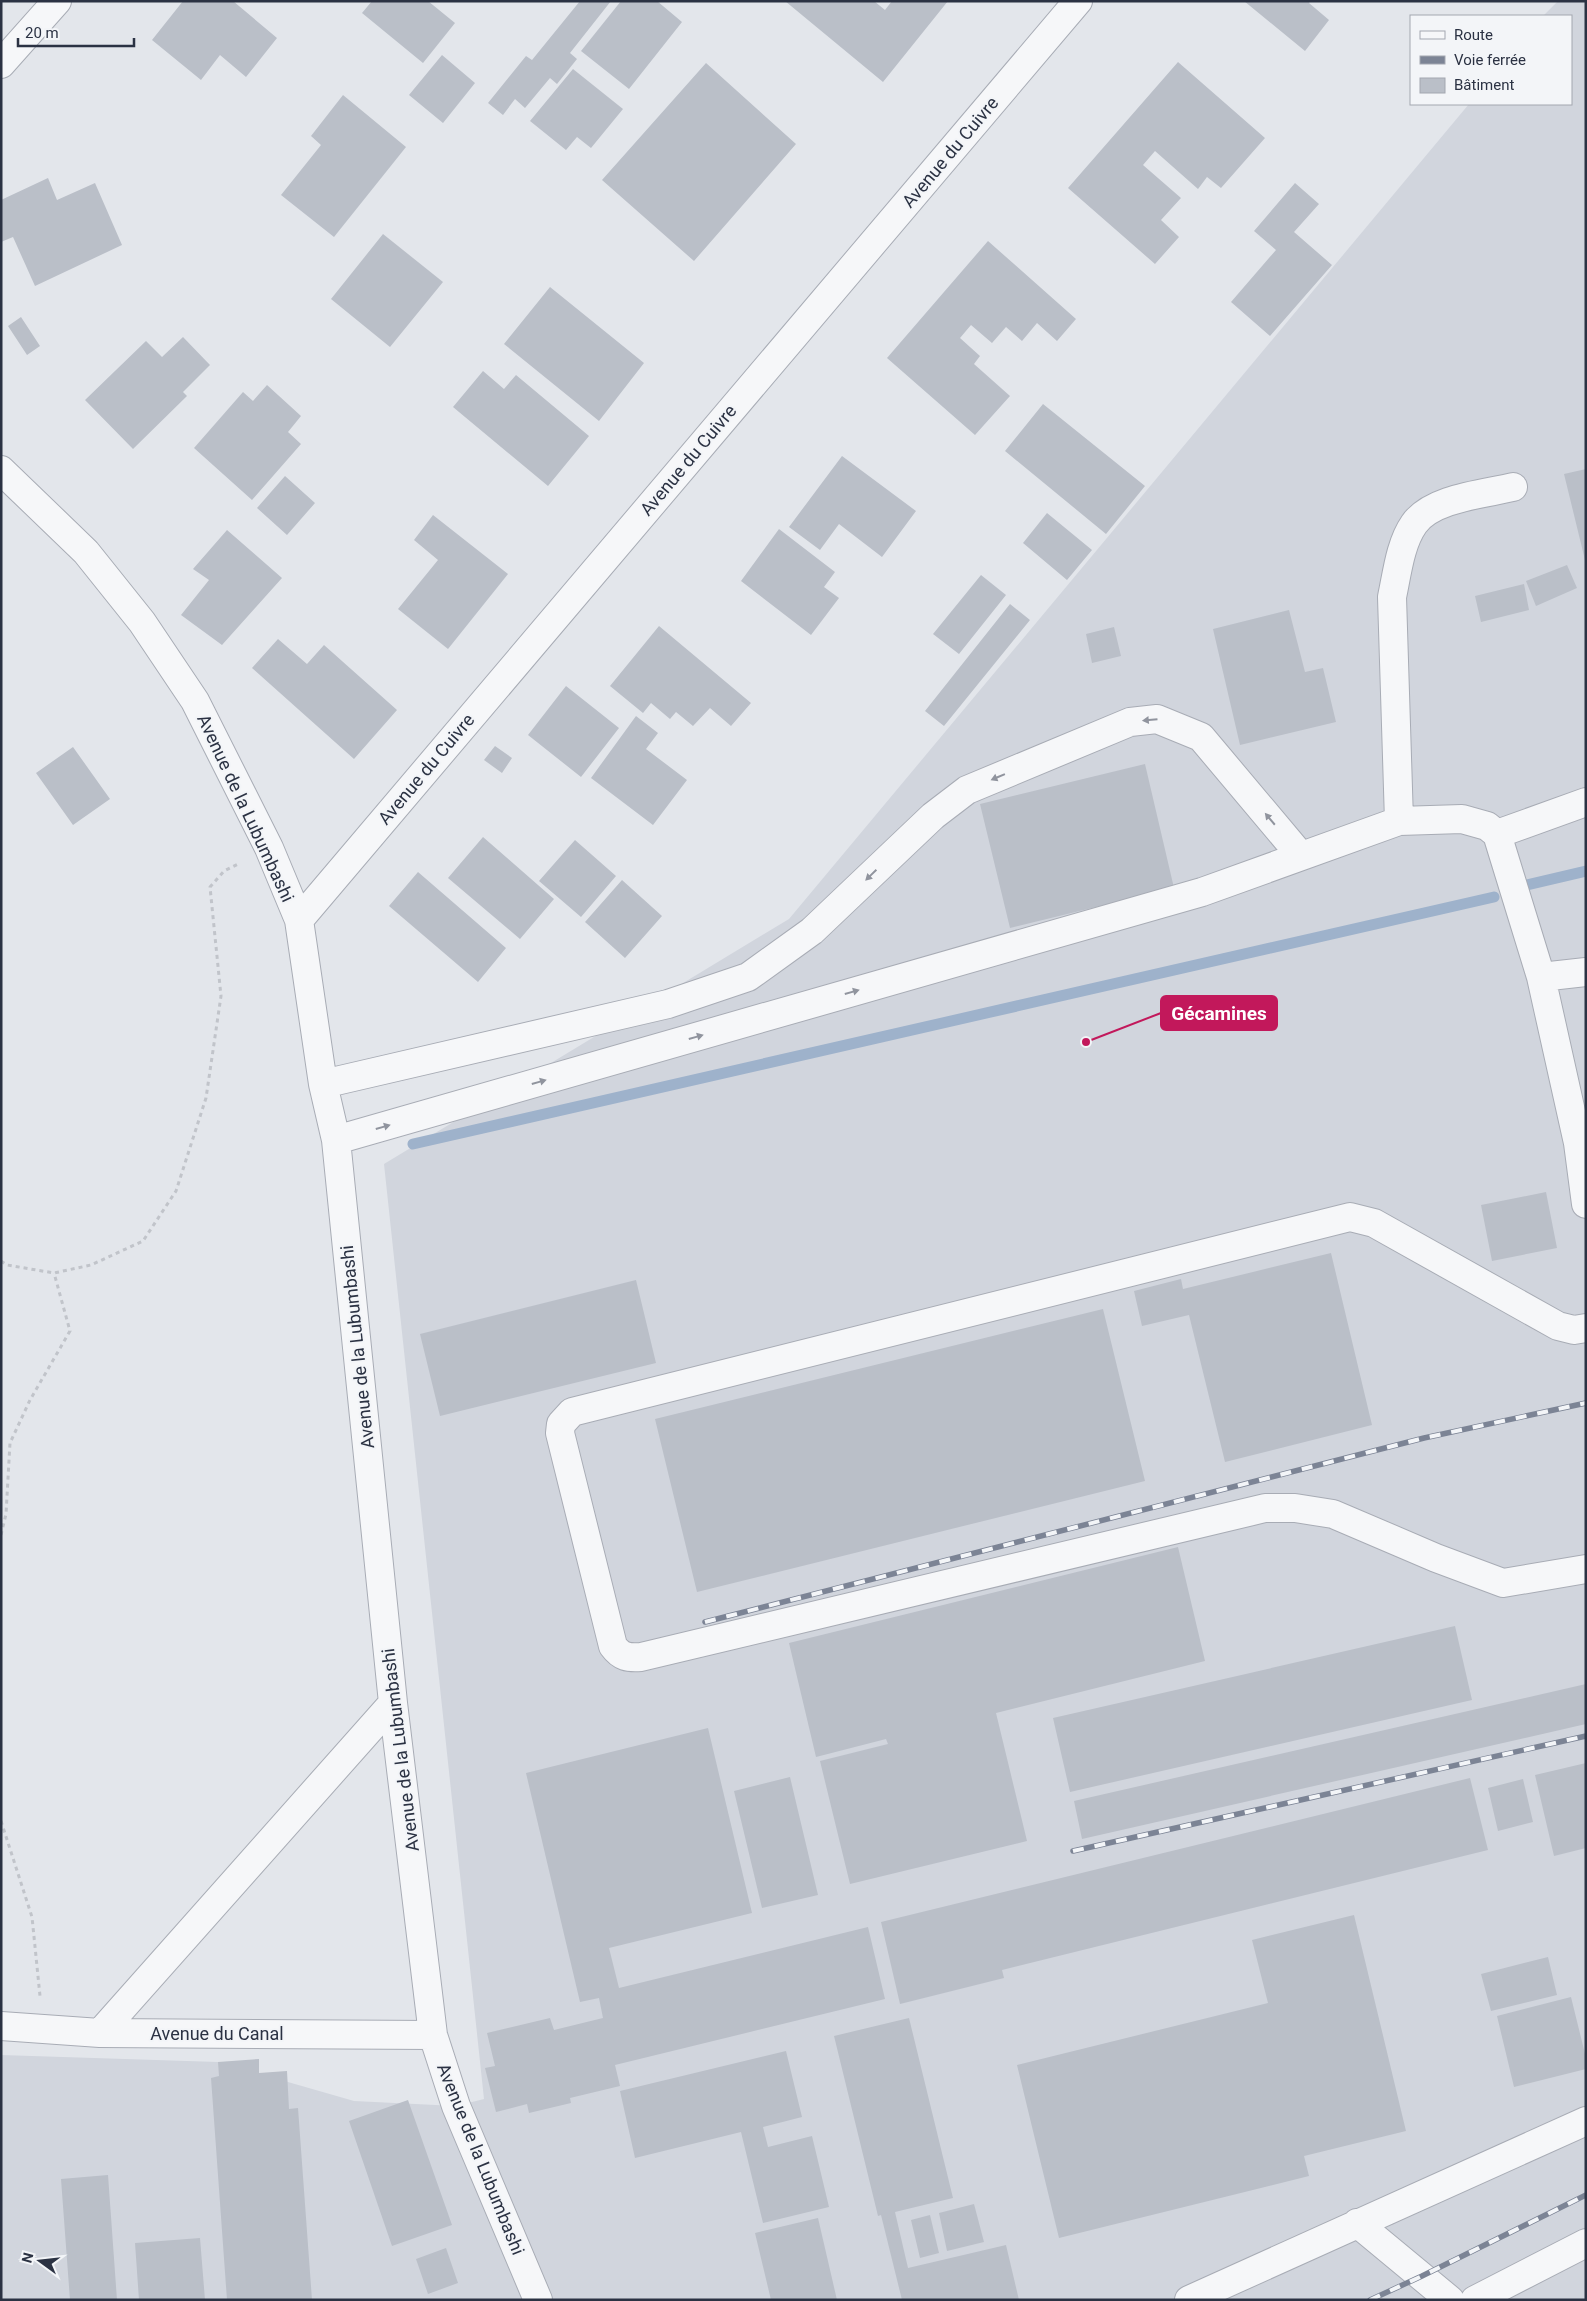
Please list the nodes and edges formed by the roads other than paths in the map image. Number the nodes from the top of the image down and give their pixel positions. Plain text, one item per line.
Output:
1 (57, 1) edge
2 (1078, 1) edge
3 (1, 64) edge
4 (1, 470) edge
5 (1513, 487) dead end
6 (1586, 802) edge
7 (1399, 821) junction
8 (1497, 834) junction
9 (1302, 856) junction
10 (298, 920) junction
11 (1586, 972) edge
12 (1541, 977) junction
13 (323, 1084) junction
14 (336, 1140) junction
15 (1586, 1204) edge
16 (1586, 1328) edge
17 (1586, 1569) edge
18 (394, 1703) junction
19 (1, 2026) edge
20 (100, 2033) junction
21 (434, 2035) junction
22 (1586, 2121) edge
23 (1357, 2223) junction
24 (1586, 2243) edge
25 (538, 2300) edge
26 (1189, 2300) edge
27 (1450, 2300) edge
28 (1475, 2300) edge

1 - 3 street
2 - 10 street, Avenue du Cuivre
4 - 10 street, Avenue de la Lubumbashi
5 - 7 street
6 - 8 street
7 - 8 street
7 - 9 street
8 - 12 street
9 -> 13 street
14 -> 9 street
10 - 13 street, Avenue de la Lubumbashi
11 - 12 street
12 - 15 street
13 - 14 street, Avenue de la Lubumbashi
14 - 18 street, Avenue de la Lubumbashi
16 - 17 street
18 - 20 street
18 - 21 street, Avenue de la Lubumbashi
19 - 20 street, Avenue du Canal
20 - 21 street, Avenue du Canal
21 - 25 street, Avenue de la Lubumbashi
22 - 23 street
23 - 26 street
23 - 27 street
24 - 28 street

